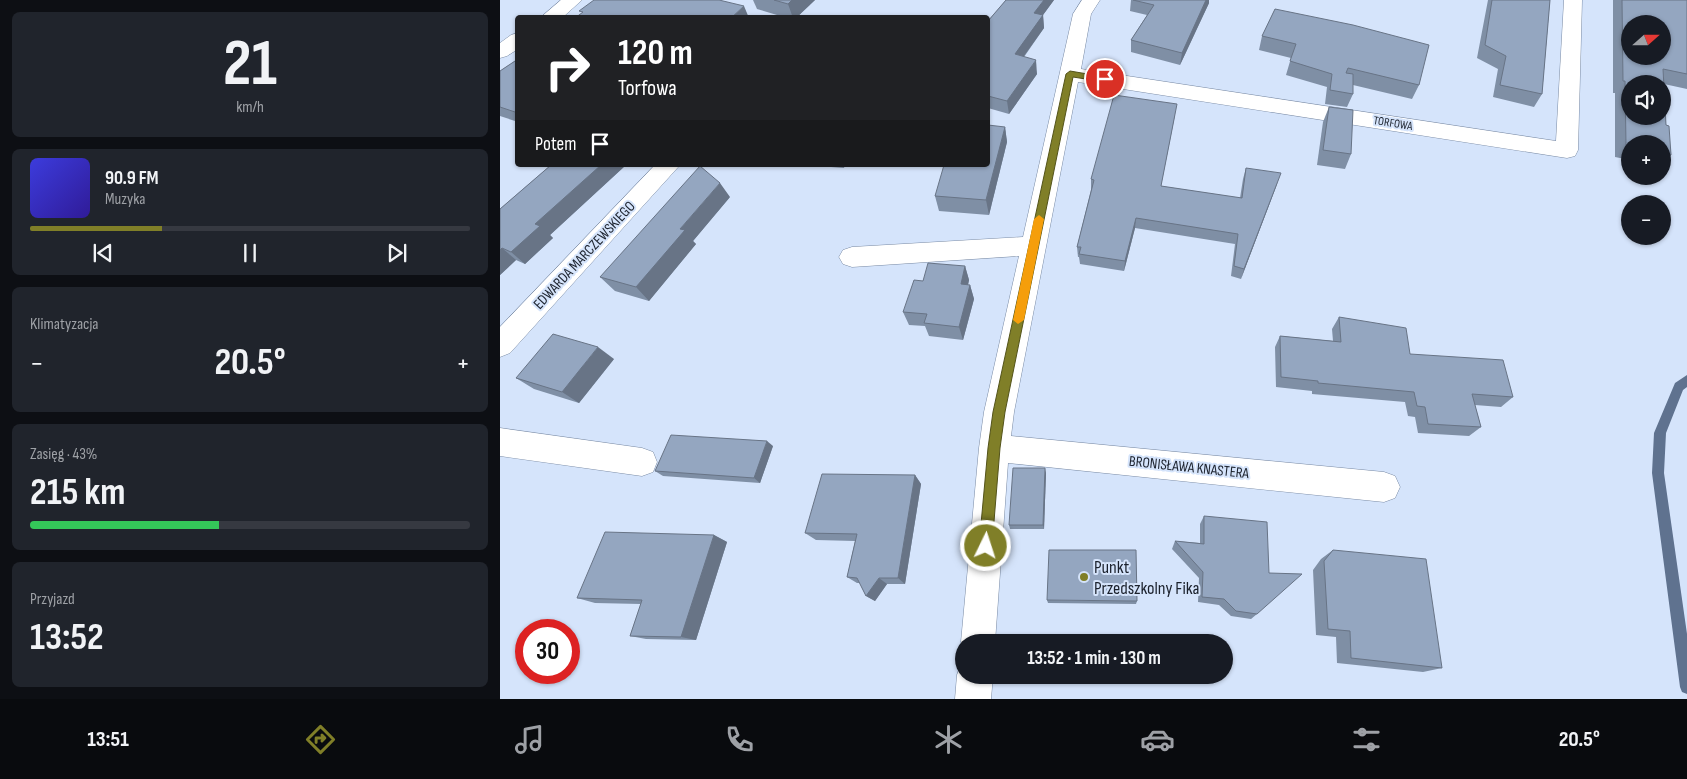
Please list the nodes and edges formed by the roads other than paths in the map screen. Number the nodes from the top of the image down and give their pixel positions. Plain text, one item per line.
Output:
1 (574, 0) edge
2 (1091, 0) edge
3 (1573, 0) edge
4 (553, 15) edge
5 (515, 41) edge
6 (500, 52) edge
7 (1070, 74) junction
8 (667, 167) edge
9 (1033, 247) junction
10 (852, 257) dead end
11 (500, 345) edge
12 (513, 444) edge
13 (994, 448) junction
14 (642, 462) dead end
15 (1384, 487) dead end
16 (979, 634) edge
17 (974, 684) edge
18 (973, 699) edge

1 - 4 street
2 - 7 street
3 - 7 street, TORFOWA
5 - 6 street
7 - 9 street
8 - 11 street, EDWARDA MARCZEWSKIEGO
9 - 10 street
9 - 13 street
12 - 14 street
13 - 15 street, BRONISŁAWA KNASTERA
13 - 16 street
17 - 18 street

